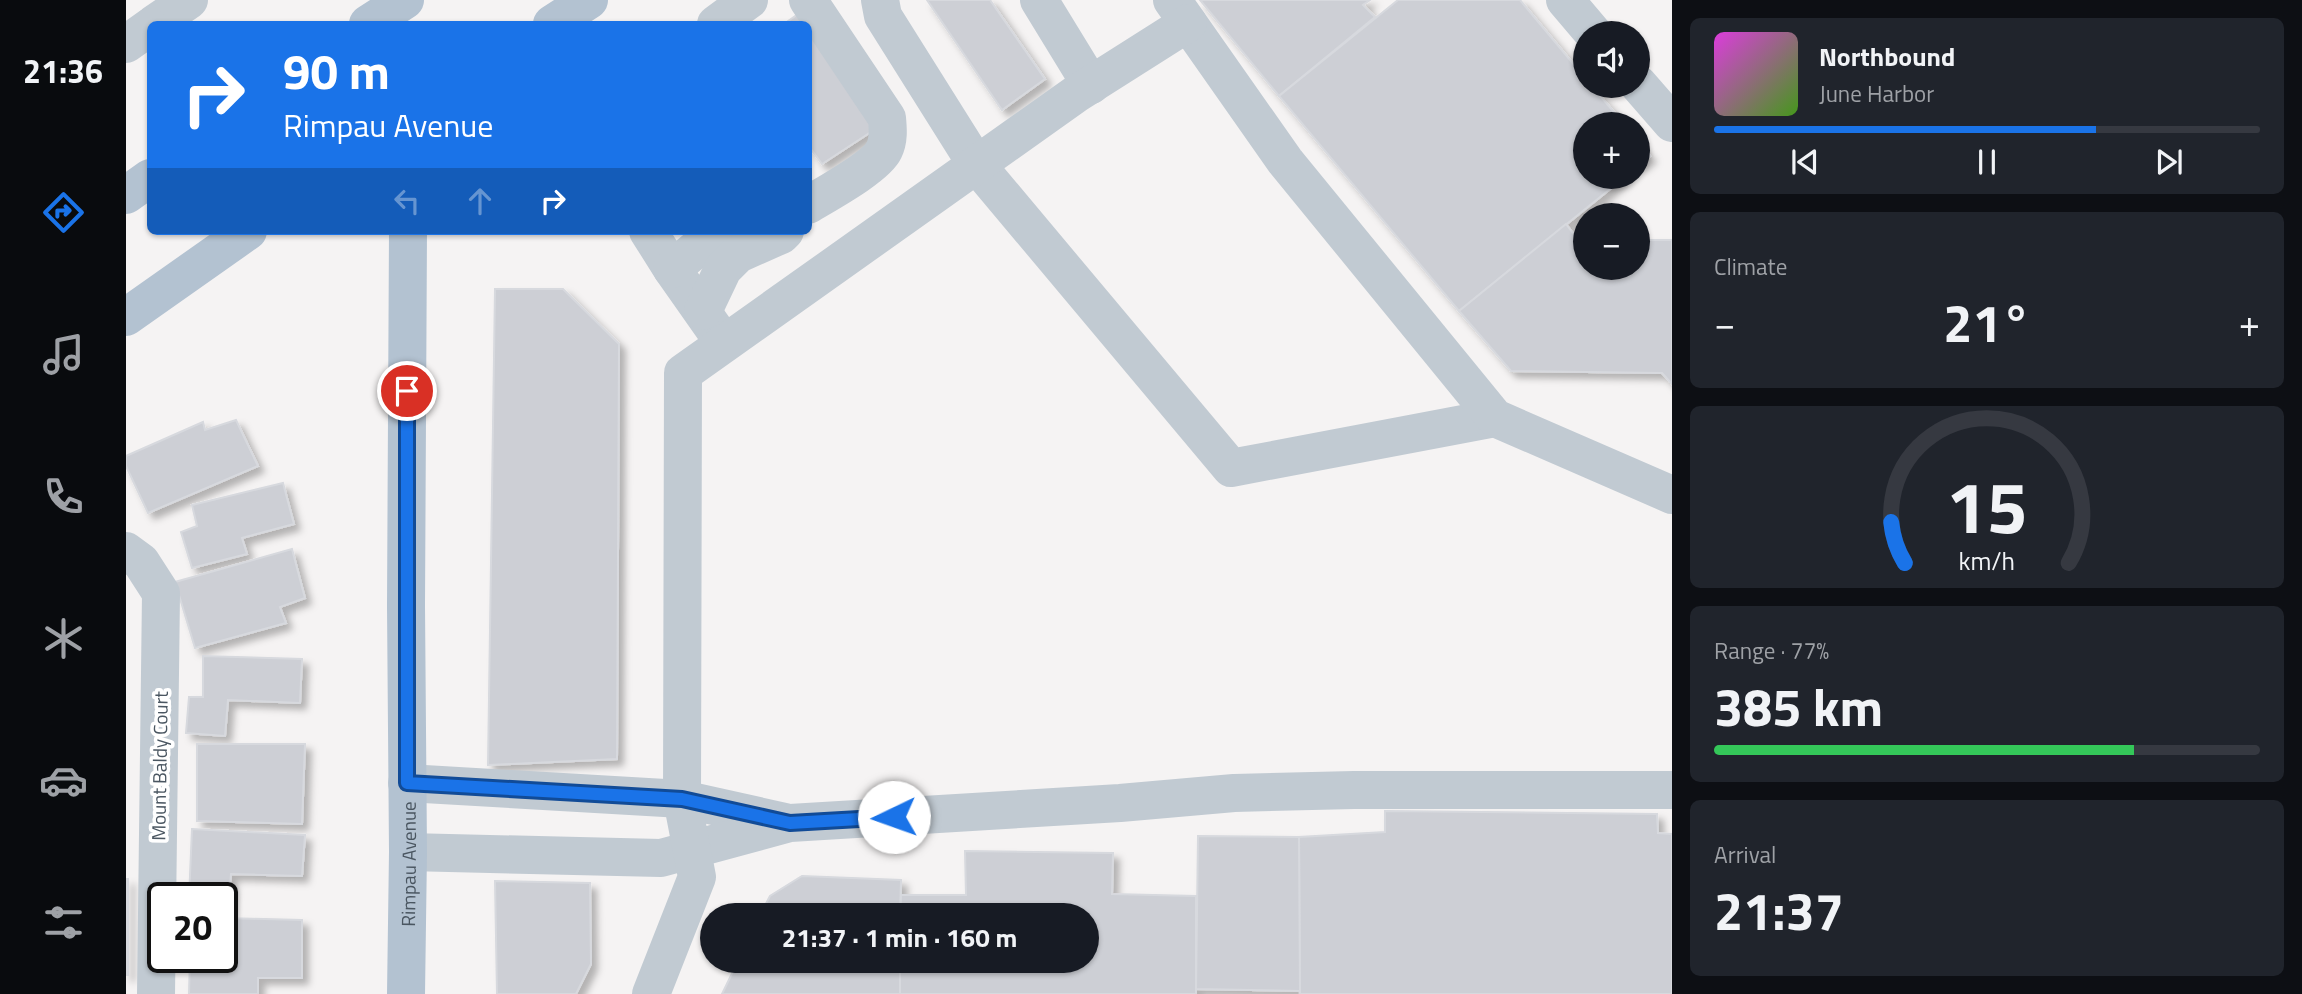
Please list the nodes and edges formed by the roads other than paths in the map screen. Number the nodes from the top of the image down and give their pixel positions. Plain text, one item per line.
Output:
1 (190, 0) edge
2 (405, 0) edge
3 (589, 0) edge
4 (749, 0) edge
5 (808, 0) edge
6 (880, 0) edge
7 (1039, 0) edge
8 (1564, 0) edge
9 (1180, 11) edge
10 (367, 18) edge
11 (159, 21) edge
12 (557, 21) edge
13 (720, 21) edge
14 (1583, 21) edge
15 (147, 29) edge
16 (126, 44) edge
17 (1091, 85) junction
18 (1650, 98) edge
19 (1672, 123) edge
20 (976, 164) junction
21 (147, 180) edge
22 (126, 195) edge
23 (812, 202) edge
24 (242, 235) edge
25 (408, 235) edge
26 (651, 235) edge
27 (713, 235) edge
28 (782, 235) edge
29 (672, 269) junction
30 (703, 312) junction
31 (126, 317) edge
32 (724, 343) junction
33 (1495, 418) junction
34 (1672, 495) edge
35 (126, 551) edge
36 (407, 783) junction
37 (1672, 790) edge
38 (682, 799) junction
39 (790, 823) junction
40 (692, 849) junction
41 (408, 852) junction
42 (156, 994) edge
43 (406, 994) edge
44 (651, 994) edge

1 - 11 street
2 - 10 main road
3 - 12 main road
4 - 13 street
5 - 23 street
6 - 20 street
7 - 17 street
8 - 14 street
9 - 17 street
9 - 33 street
15 - 16 street
17 - 20 street
18 - 19 street
20 - 32 street
20 - 33 street
21 - 22 main road
24 - 31 main road
25 - 36 main road, Rimpau Avenue
26 - 29 street
27 - 29 street
28 - 30 street
29 - 30 street
30 - 32 street
32 - 38 street
33 - 34 street
35 - 42 street, Mount Baldy Court
36 - 38 street
36 - 41 main road, Rimpau Avenue
37 - 39 street
38 - 39 street
38 - 40 street
39 - 40 street
40 - 41 street
40 - 44 street
41 - 43 main road, Rimpau Avenue

